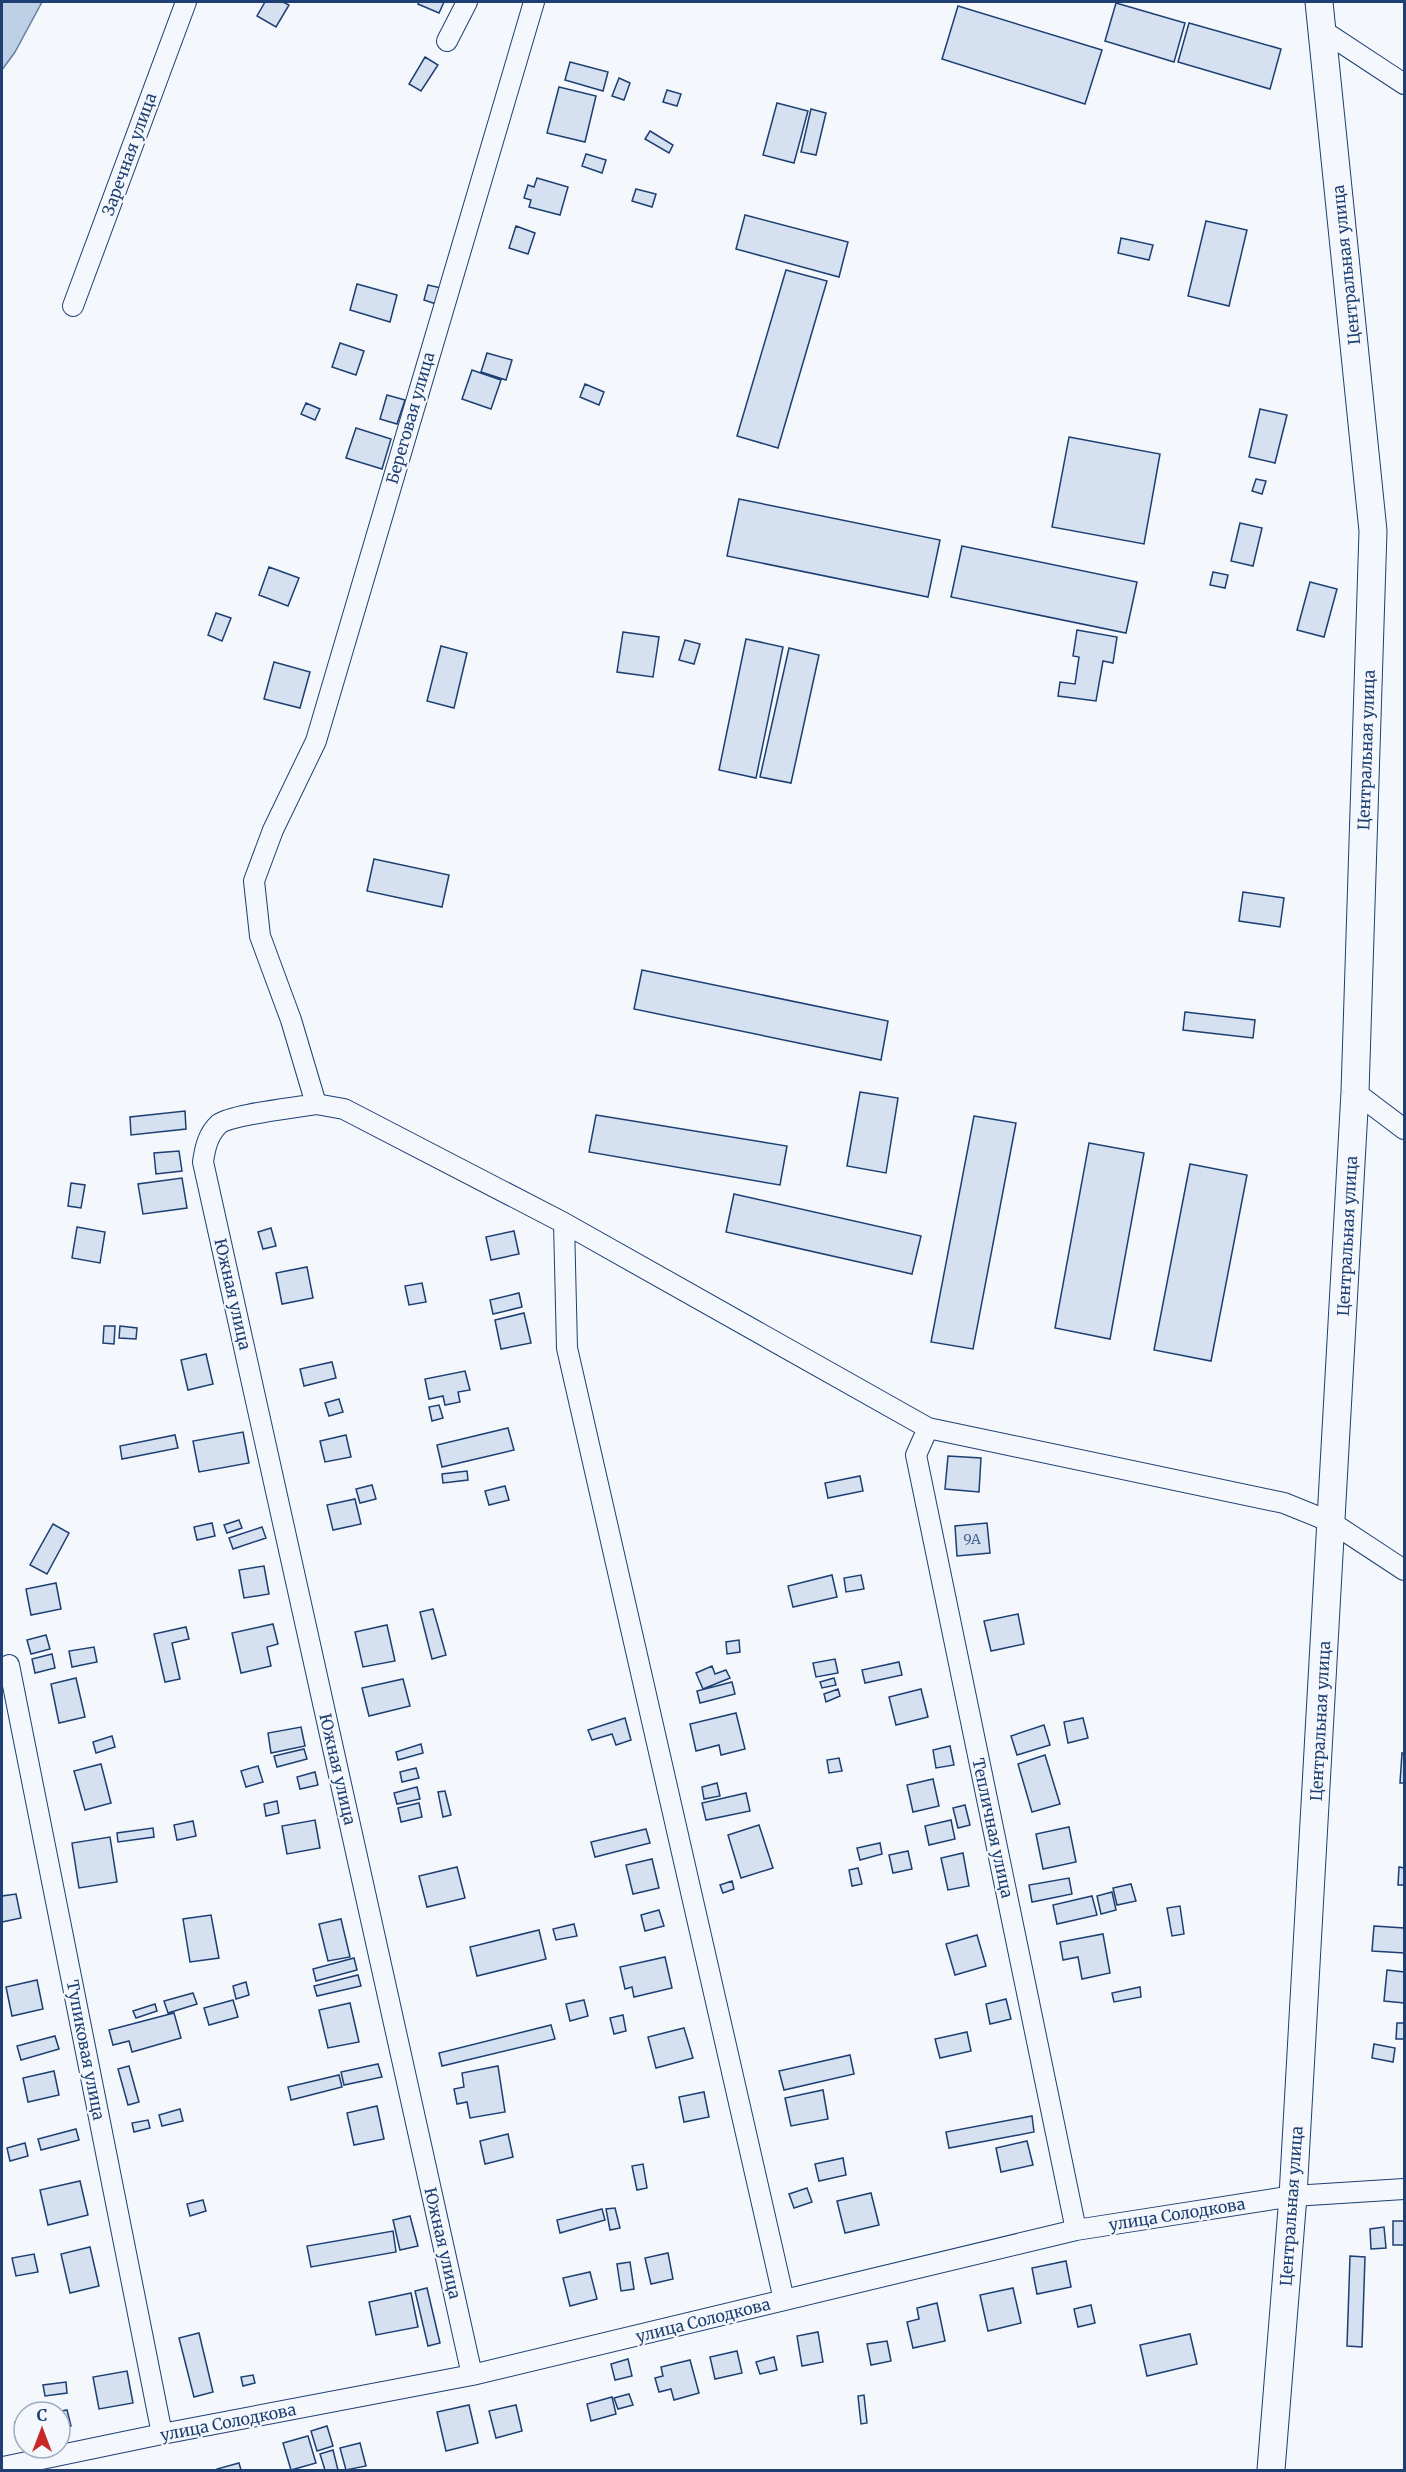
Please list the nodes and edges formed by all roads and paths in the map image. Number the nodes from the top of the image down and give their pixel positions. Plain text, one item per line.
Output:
1 (186, 2) edge
2 (467, 2) edge
3 (534, 2) edge
4 (1320, 2) edge
5 (1322, 30) junction
6 (447, 41) dead end
7 (1404, 84) edge
8 (73, 306) dead end
9 (1355, 1092) junction
10 (316, 1104) junction
11 (1404, 1129) edge
12 (564, 1223) junction
13 (928, 1428) junction
14 (1331, 1522) junction
15 (1404, 1569) edge
16 (9, 1665) dead end
17 (1404, 2189) edge
18 (1293, 2196) junction
19 (1076, 2230) junction
20 (784, 2300) junction
21 (472, 2375) junction
22 (162, 2434) junction
23 (3, 2467) edge
24 (1271, 2470) edge

1 - 8 street, Заречная улица
2 - 6 street
3 - 10 street, Береговая улица
4 - 5 street, Центральная улица
5 - 7 street
5 - 9 street, Центральная улица
9 - 11 street
9 - 14 street, Центральная улица
10 - 12 street
10 - 21 street, Южная улица
12 - 13 street
12 - 20 street
13 - 14 street
13 - 19 street, Тепличная улица
14 - 15 street
14 - 18 street, Центральная улица
16 - 22 street, Тупиковая улица
17 - 18 street, улица Солодкова
18 - 19 street, улица Солодкова
18 - 24 street, Центральная улица
19 - 20 street, улица Солодкова
20 - 21 street, улица Солодкова
21 - 22 street, улица Солодкова
22 - 23 street, улица Солодкова

